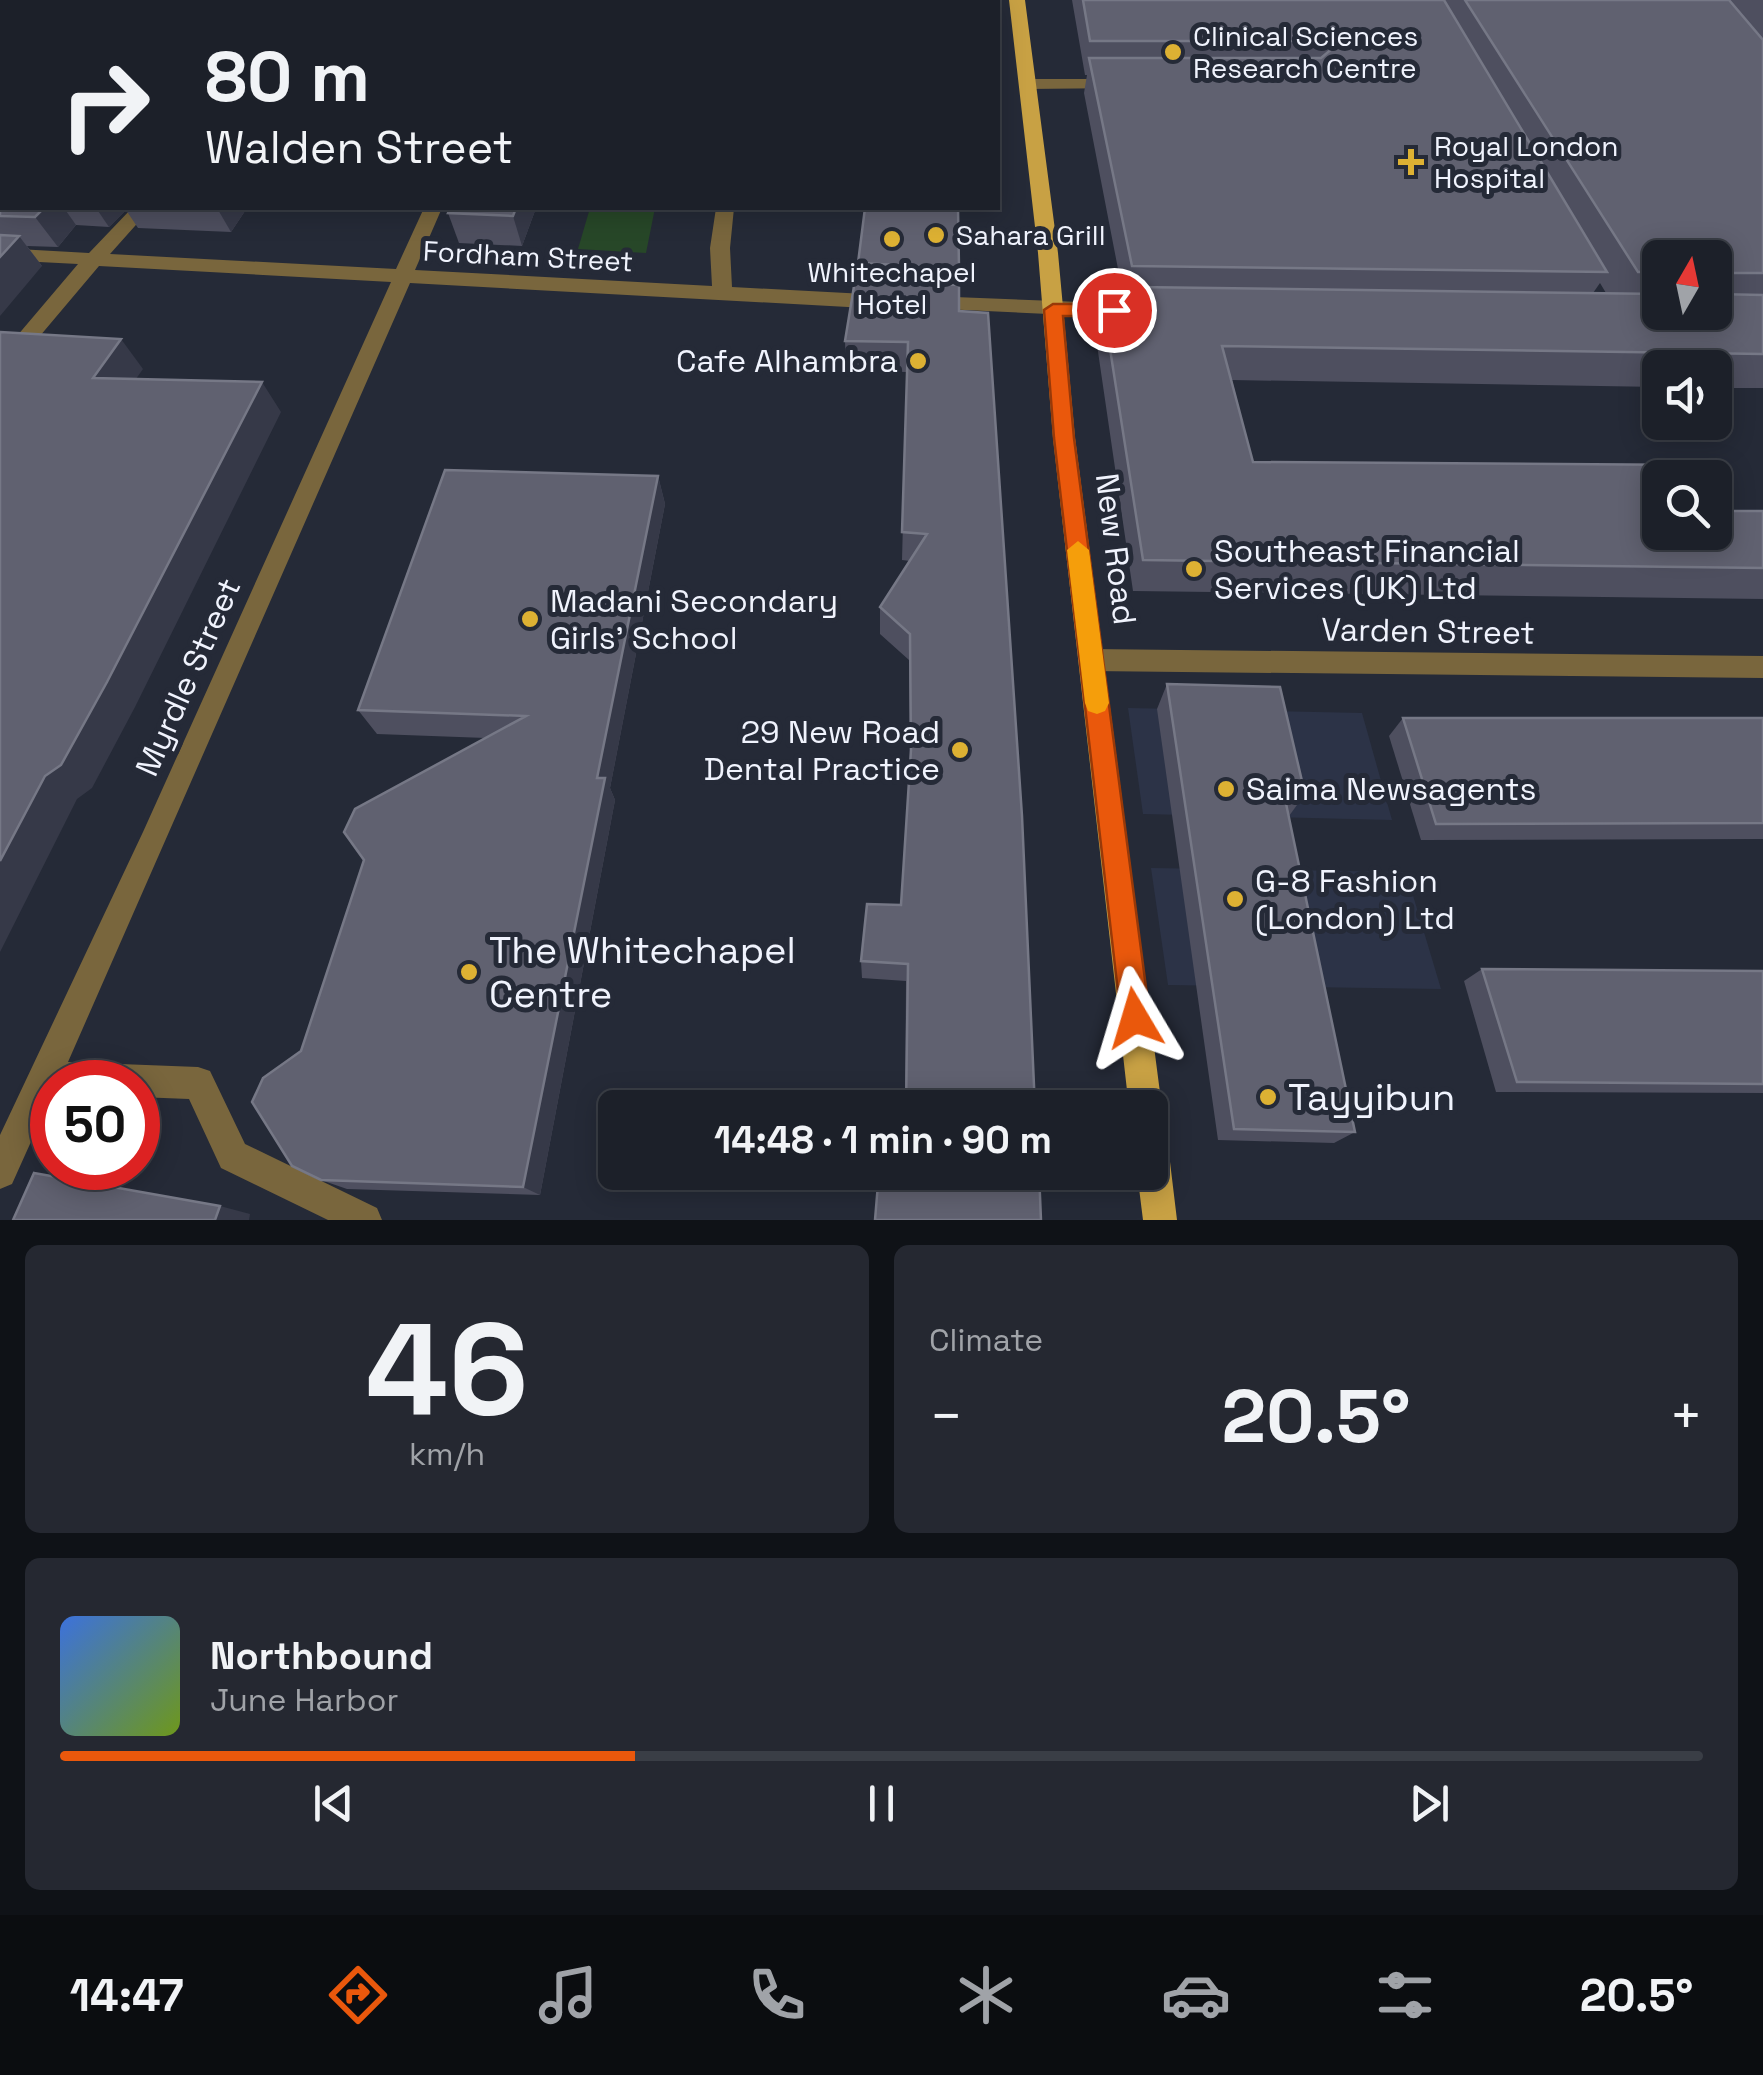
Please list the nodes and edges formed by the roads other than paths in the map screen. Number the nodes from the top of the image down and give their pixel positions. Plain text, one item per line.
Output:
1 (1017, 0) edge
2 (1027, 84) junction
3 (1138, 84) edge
4 (140, 210) edge
5 (432, 210) edge
6 (726, 210) edge
7 (0, 254) edge
8 (95, 260) junction
9 (405, 276) junction
10 (722, 295) junction
11 (1053, 310) junction
12 (1154, 311) edge
13 (0, 370) edge
14 (1092, 660) junction
15 (1763, 667) edge
16 (52, 1060) edge
17 (160, 1082) edge
18 (1144, 1090) edge
19 (30, 1107) edge
20 (0, 1172) edge
21 (1156, 1190) edge
22 (365, 1220) edge
23 (1160, 1220) edge

1 - 2 main road, New Road
2 - 3 street
2 - 11 main road, New Road
4 - 8 street
5 - 9 street, Myrdle Street
6 - 10 street
7 - 8 street, Fordham Street
8 - 9 street, Fordham Street
8 - 13 street
9 - 10 street, Fordham Street
9 - 16 street, Myrdle Street
10 - 11 street, Fordham Street
11 - 12 street, Fordham Street
11 - 14 main road, New Road
14 - 15 street, Varden Street
14 - 18 main road, New Road
17 - 22 street
19 - 20 street, Myrdle Street
21 - 23 main road

